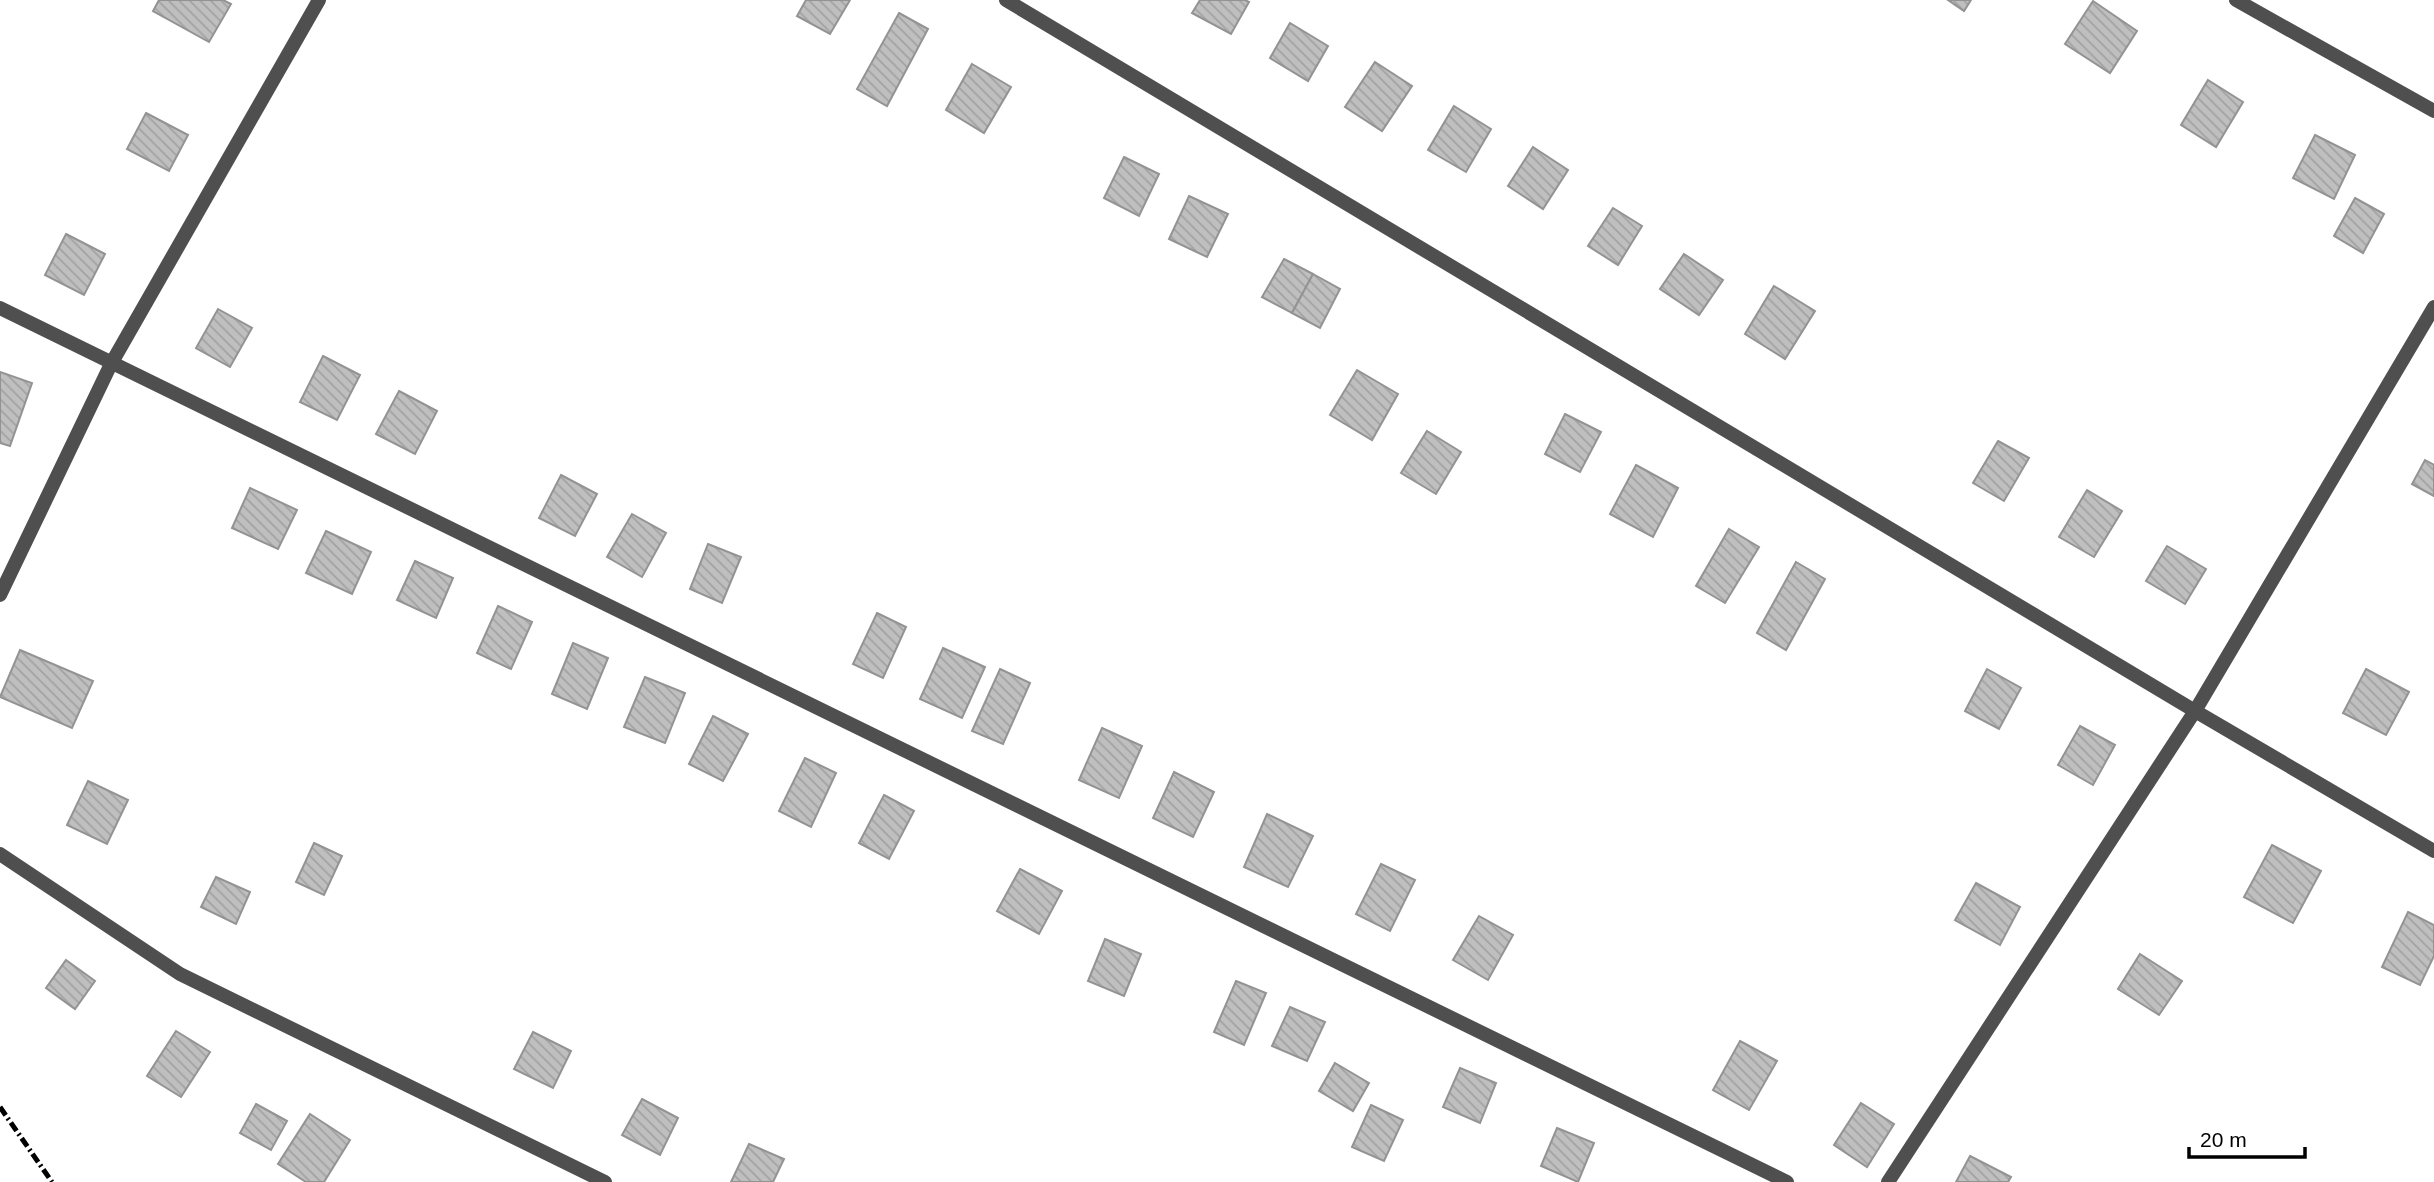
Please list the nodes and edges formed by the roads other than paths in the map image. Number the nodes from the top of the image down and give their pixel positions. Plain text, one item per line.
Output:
1 (320, 0) edge
2 (1006, 0) edge
3 (2236, 0) edge
4 (2434, 111) edge
5 (2434, 307) edge
6 (0, 308) edge
7 (111, 364) junction
8 (0, 594) edge
9 (2196, 711) junction
10 (2434, 851) edge
11 (0, 855) edge
12 (605, 1182) edge
13 (1787, 1182) edge
14 (1888, 1182) edge

1 - 7 street
2 - 9 street
3 - 4 street
5 - 9 street
6 - 7 street
7 - 8 street
7 - 13 street
9 - 10 street
9 - 14 street
11 - 12 street

